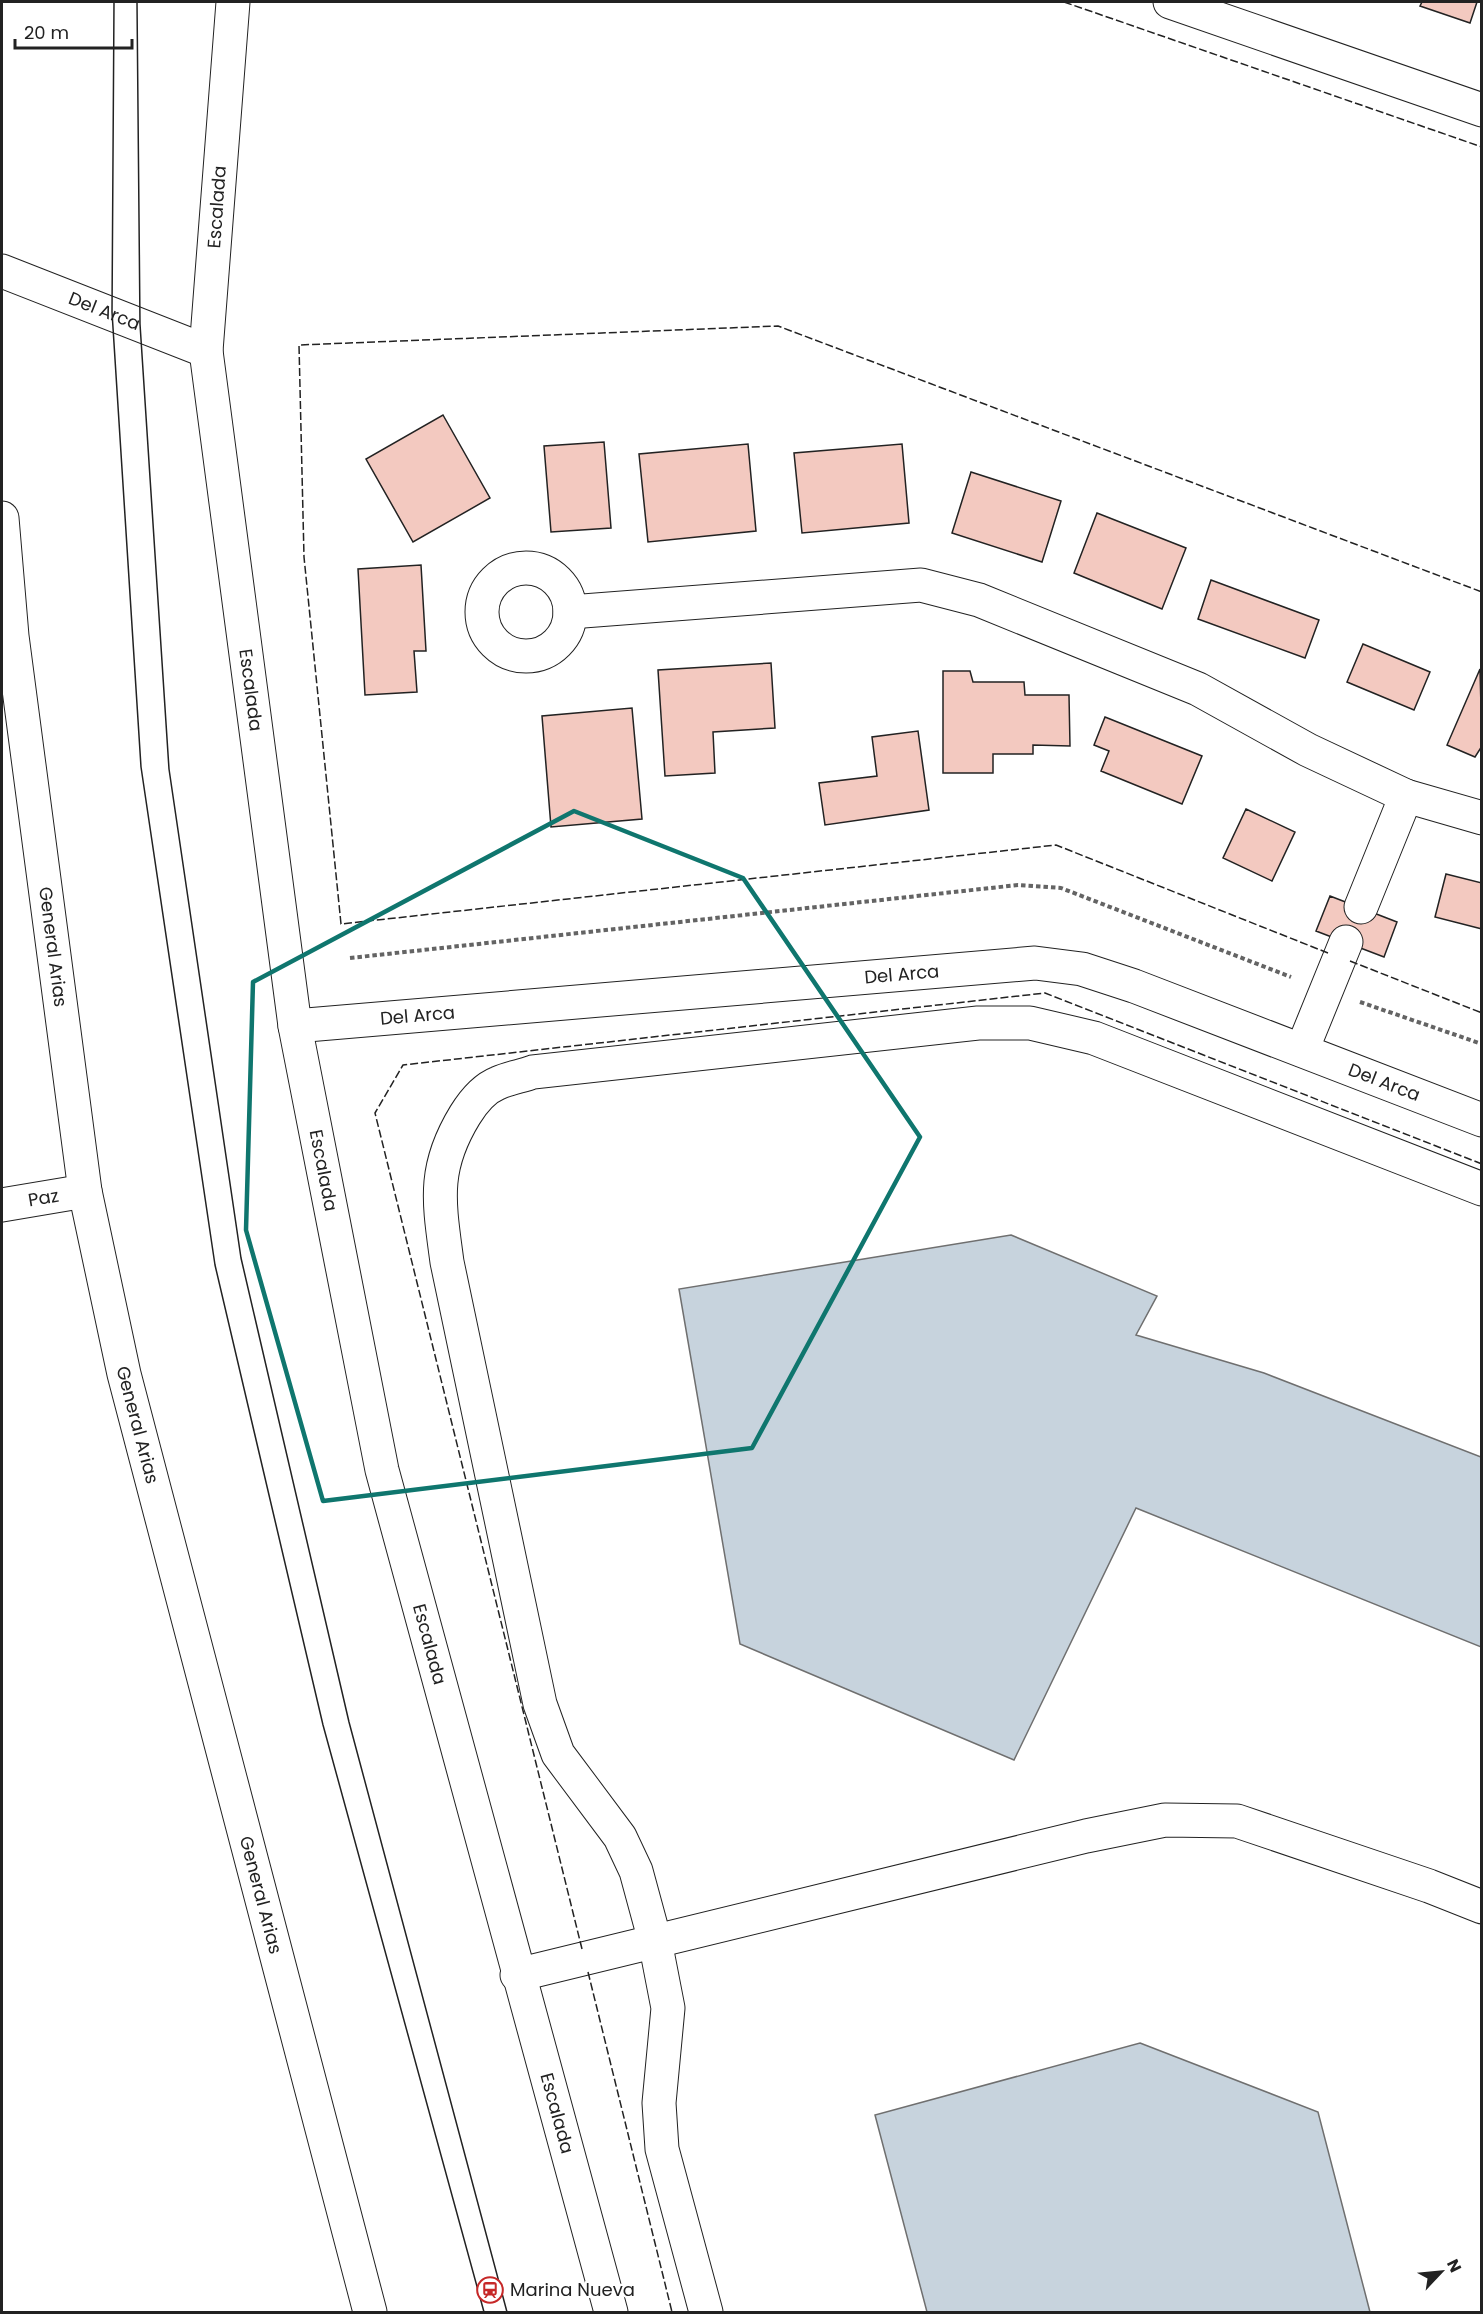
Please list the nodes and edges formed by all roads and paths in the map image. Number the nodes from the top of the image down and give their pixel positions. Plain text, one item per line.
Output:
1 (233, 2) edge
2 (1170, 2) edge
3 (1482, 110) edge
4 (2, 271) edge
5 (206, 351) junction
6 (2, 518) edge
7 (570, 612) dead end
8 (1406, 796) junction
9 (1482, 818) edge
10 (1361, 907) dead end
11 (1346, 942) dead end
12 (295, 1026) junction
13 (1302, 1050) junction
14 (1482, 1120) edge
15 (1482, 1189) edge
16 (85, 1191) junction
17 (2, 1205) edge
18 (1482, 1907) edge
19 (655, 1941) junction
20 (517, 1975) junction
21 (370, 2313) edge
22 (611, 2313) edge
23 (706, 2313) edge

1 - 5 street, Escalada
2 - 3 street
4 - 5 street, Del Arca
5 - 12 street, Escalada
6 - 16 street, General Arias
7 - 8 street
8 - 9 street
8 - 10 street
11 - 13 street
12 - 13 street, Del Arca
12 - 20 street, Escalada
13 - 14 street, Del Arca
15 - 19 street
16 - 17 street, Paz
16 - 21 street, General Arias
18 - 19 street
19 - 20 street
19 - 23 street
20 - 22 street, Escalada

